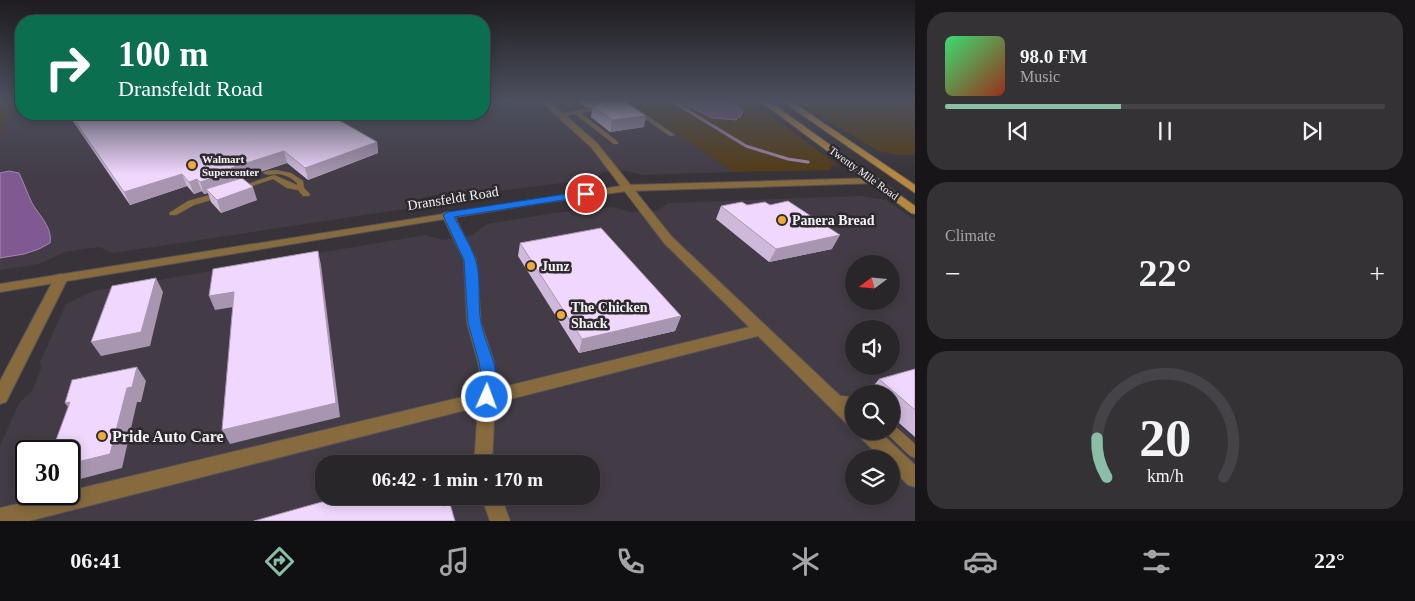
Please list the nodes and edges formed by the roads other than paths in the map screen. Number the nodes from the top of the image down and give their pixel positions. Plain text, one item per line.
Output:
1 (572, 125) edge
2 (593, 125) edge
3 (657, 125) edge
4 (798, 125) edge
5 (821, 125) edge
6 (672, 135) dead end
7 (616, 143) dead end
8 (900, 180) junction
9 (915, 180) edge
10 (875, 181) junction
11 (627, 188) junction
12 (915, 190) edge
13 (303, 191) dead end
14 (915, 211) edge
15 (173, 213) dead end
16 (448, 215) junction
17 (61, 278) junction
18 (0, 288) edge
19 (761, 330) junction
20 (0, 397) edge
21 (487, 397) junction
22 (832, 399) junction
23 (845, 401) edge
24 (845, 411) edge
25 (900, 438) edge
26 (875, 440) edge
27 (915, 452) edge
28 (484, 455) edge
29 (915, 478) edge
30 (494, 505) edge
31 (0, 518) edge
32 (500, 521) edge

1 - 11 street
2 - 7 lane
3 - 6 lane
4 - 10 main road, Twenty Mile Road
5 - 8 main road, Twenty Mile Road
8 - 9 main road, Dransfeldt Road
8 - 10 main road, Dransfeldt Road
8 - 12 main road, Twenty Mile Road
10 - 11 street, Dransfeldt Road
10 - 14 main road, Twenty Mile Road
11 - 16 street, Dransfeldt Road
11 - 19 street
13 - 15 lane
16 - 17 street, Dransfeldt Road
16 - 21 street
17 - 18 street, Dransfeldt Road
17 - 20 street
19 - 21 street
19 - 22 street
21 - 28 street
21 - 31 street
22 - 23 lane
22 - 24 street
25 - 27 lane
26 - 29 street
30 - 32 street

